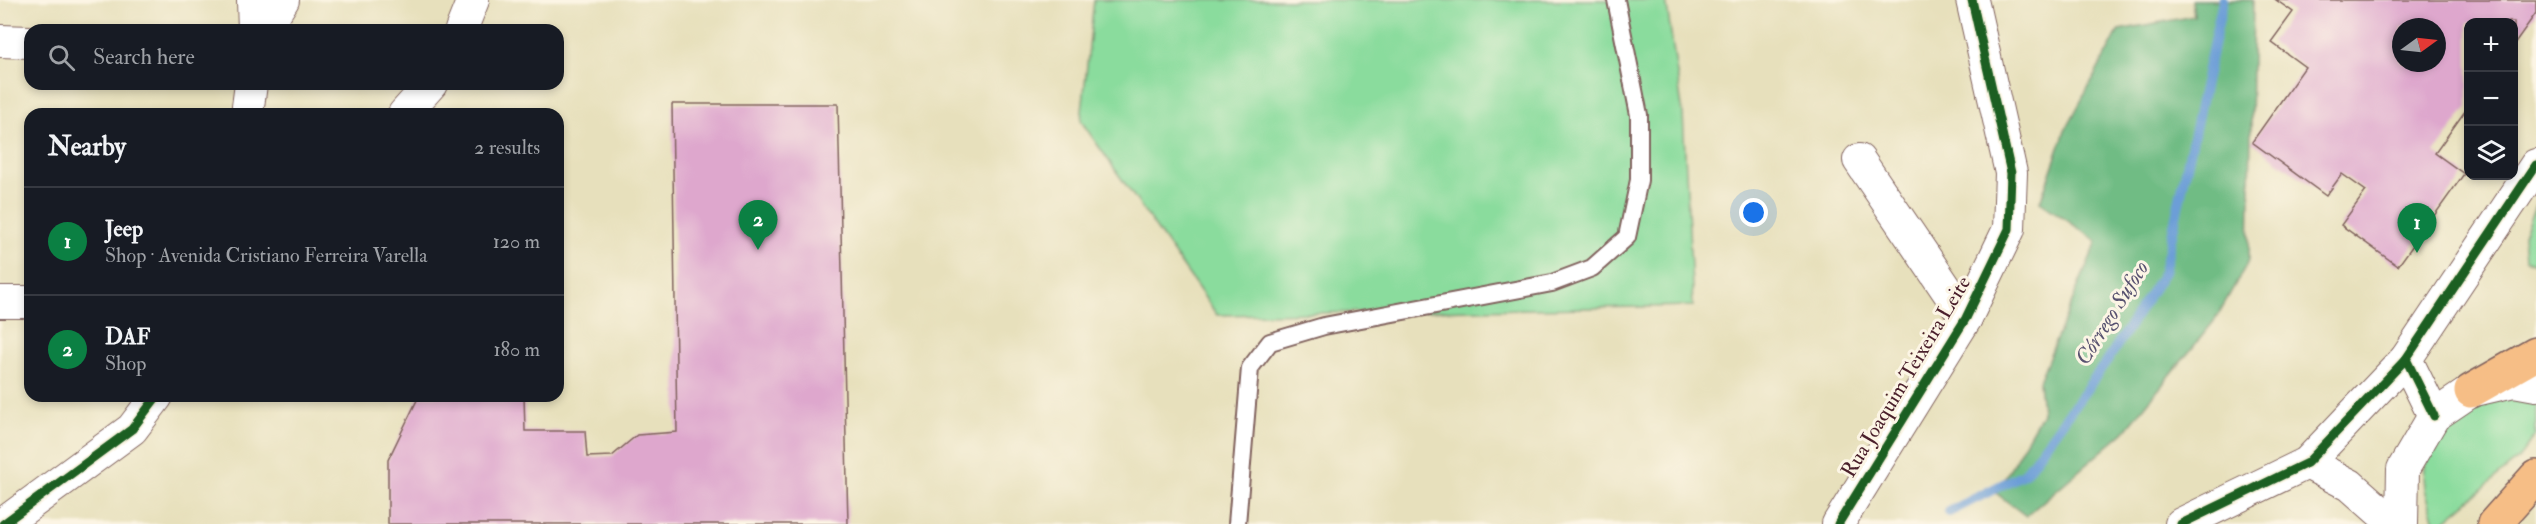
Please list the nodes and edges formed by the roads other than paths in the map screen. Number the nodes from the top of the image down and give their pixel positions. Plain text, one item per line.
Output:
1 (253, 0) edge
2 (283, 0) edge
3 (473, 0) edge
4 (1616, 0) edge
5 (1972, 0) edge
6 (254, 24) edge
7 (268, 24) edge
8 (463, 24) edge
9 (0, 41) edge
10 (24, 42) edge
11 (250, 90) edge
12 (426, 90) edge
13 (248, 108) edge
14 (409, 108) edge
15 (1859, 160) dead end
16 (2536, 165) edge
17 (0, 302) edge
18 (24, 302) edge
19 (1966, 318) junction
20 (2536, 354) edge
21 (2406, 359) junction
22 (2536, 385) edge
23 (2471, 391) junction
24 (152, 402) edge
25 (2434, 416) junction
26 (2307, 463) junction
27 (2536, 477) edge
28 (3, 524) edge
29 (1237, 524) edge
30 (1838, 524) edge
31 (2181, 524) edge
32 (2394, 524) edge
33 (2402, 524) edge
34 (2494, 524) edge

1 - 6 street
2 - 7 street
3 - 8 street
4 - 29 lane
5 - 19 street, Rua Joaquim Teixeira Leite
9 - 10 street
11 - 13 street
12 - 14 street
15 - 19 street
16 - 21 street
17 - 18 street
19 - 30 street, Rua Joaquim Teixeira Leite
20 - 23 highway
21 - 25 street
21 - 26 street
22 - 23 street
23 - 25 street
24 - 28 street
25 - 33 street
26 - 31 street
26 - 32 street
27 - 34 highway

